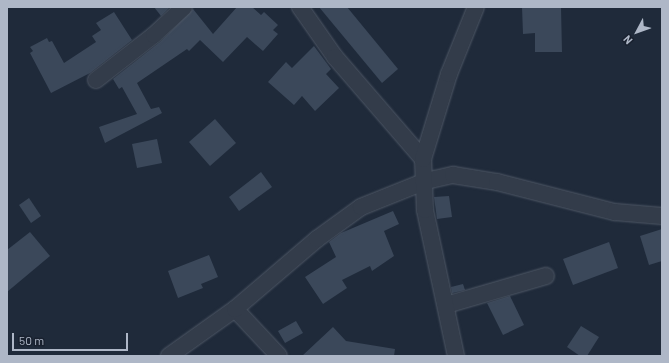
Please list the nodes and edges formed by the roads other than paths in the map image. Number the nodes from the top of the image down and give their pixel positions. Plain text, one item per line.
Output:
1 (184, 7) edge
2 (300, 7) edge
3 (476, 7) edge
4 (96, 80) dead end
5 (423, 159) junction
6 (426, 181) junction
7 (662, 216) edge
8 (546, 276) dead end
9 (446, 305) junction
10 (235, 309) junction
11 (169, 356) edge
12 (279, 356) edge
13 (456, 356) edge

1 - 4 street
2 - 5 street
3 - 5 street
5 - 6 street
6 - 7 street
6 - 9 street
6 - 10 street
8 - 9 street
9 - 13 street
10 - 11 street
10 - 12 street

